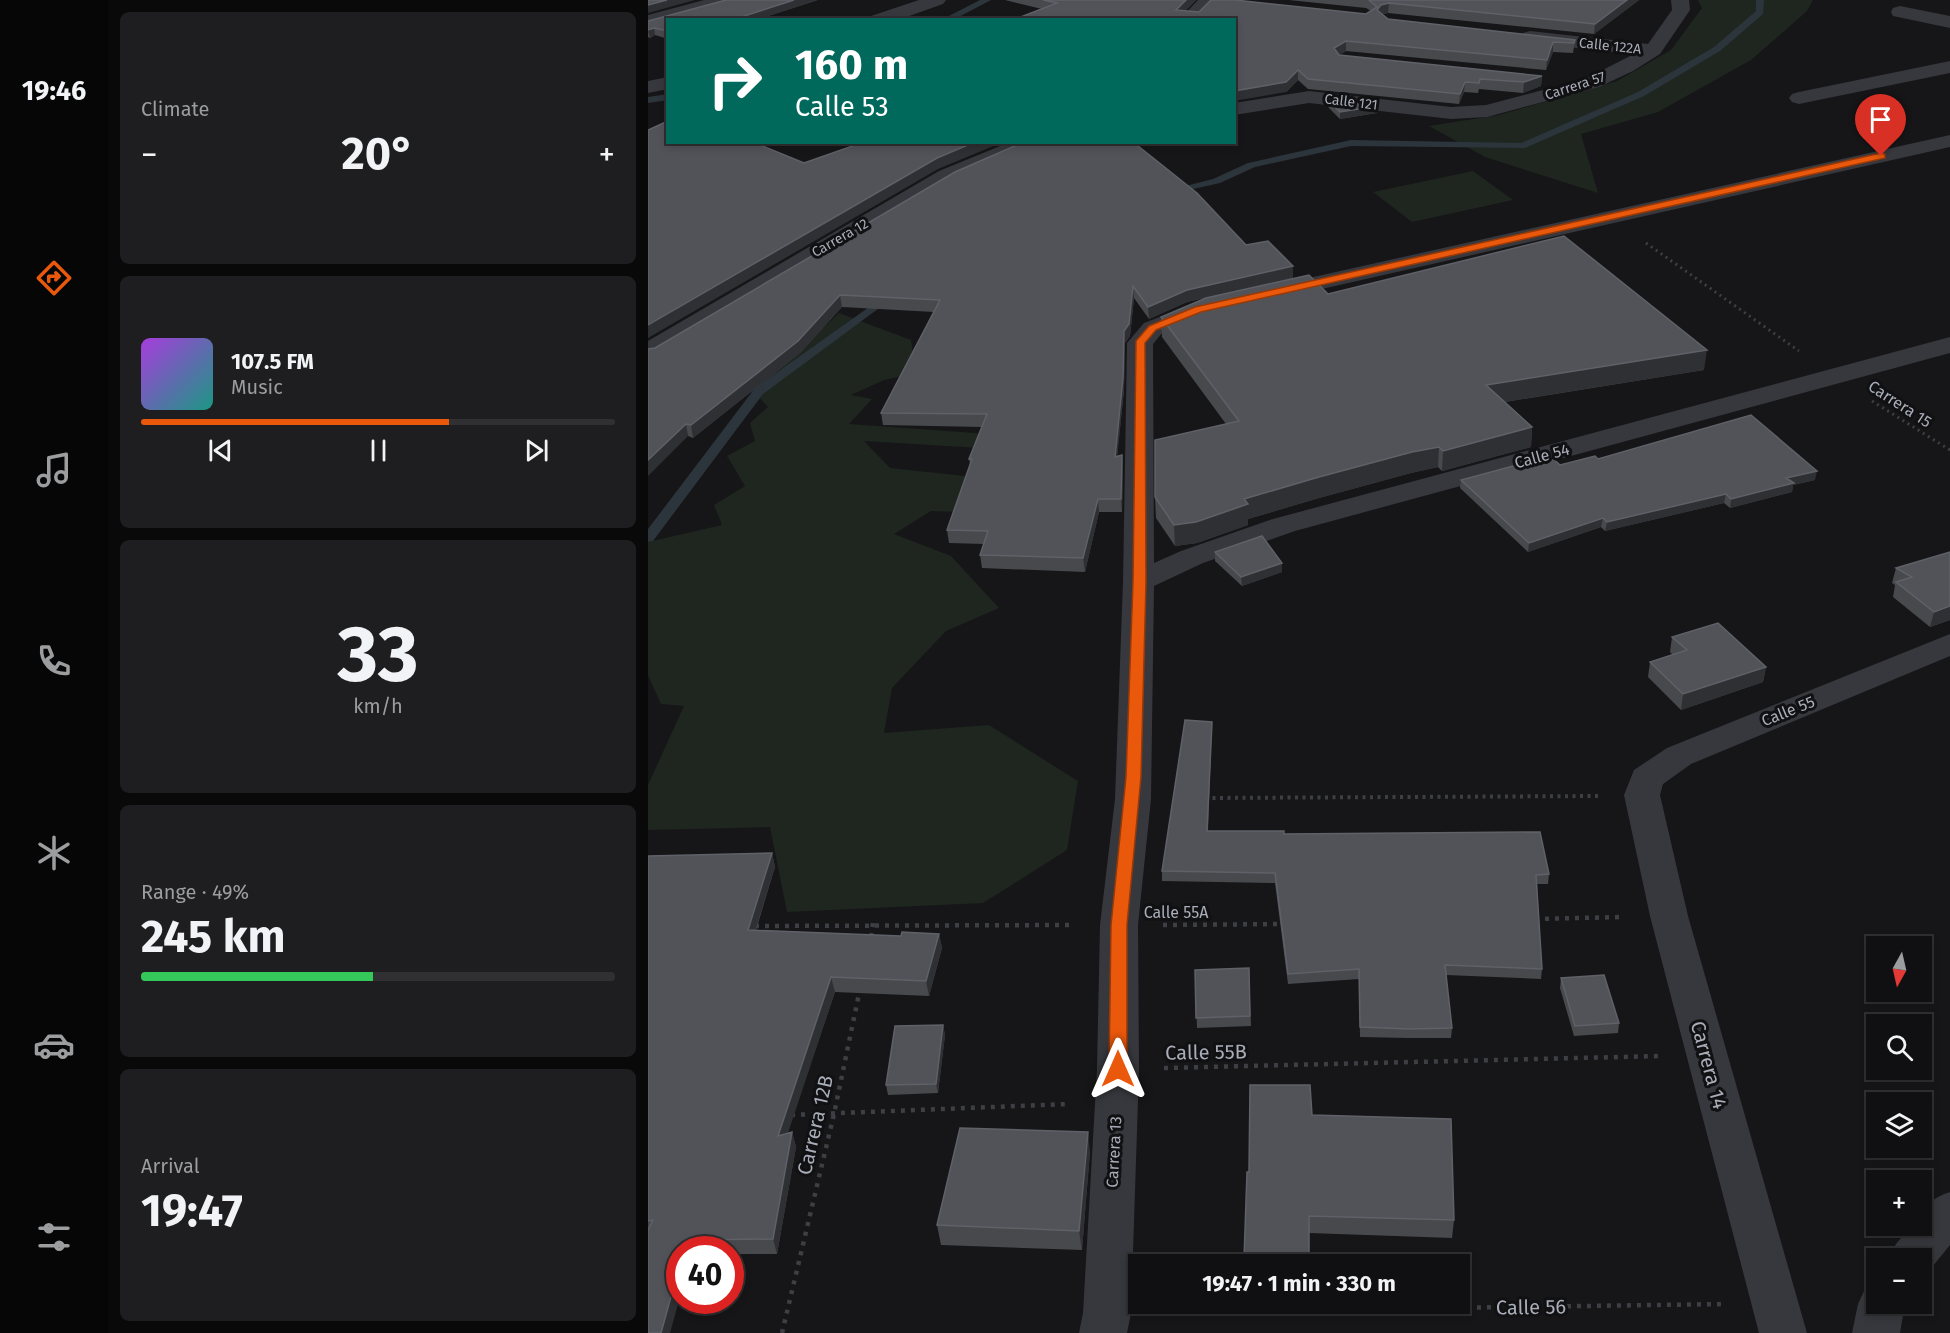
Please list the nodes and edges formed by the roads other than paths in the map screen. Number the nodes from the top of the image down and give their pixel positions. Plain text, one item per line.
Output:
1 (724, 0) edge
2 (937, 0) edge
3 (1215, 0) edge
4 (1680, 0) edge
5 (1900, 12) dead end
6 (884, 18) edge
7 (1191, 18) edge
8 (648, 21) edge
9 (1950, 22) edge
10 (1515, 35) edge
11 (1653, 51) junction
12 (1950, 68) edge
13 (1533, 78) edge
14 (1320, 79) edge
15 (666, 83) edge
16 (1592, 83) junction
17 (648, 87) edge
18 (1309, 97) junction
19 (1799, 98) dead end
20 (1236, 109) edge
21 (1469, 114) joint
22 (1950, 141) edge
23 (1031, 144) edge
24 (1257, 296) edge
25 (1222, 304) edge
26 (1950, 345) edge
27 (648, 352) edge
28 (1139, 582) junction
29 (1950, 644) edge
30 (1642, 795) joint
31 (1950, 1211) edge
32 (1920, 1248) edge
33 (1880, 1314) edge
34 (1779, 1318) edge
35 (1105, 1323) edge
36 (1876, 1333) edge

1 - 8 street
2 - 6 street
3 - 7 street
4 - 11 street, Carrera 57
5 - 9 street
10 - 11 street, Calle 122A
11 - 16 street, Carrera 57
12 - 19 street
13 - 16 street
14 - 18 street
15 - 17 street
16 - 21 street, Carrera 57
18 - 20 street, Calle 121
18 - 21 street, Calle 121
22 - 24 street
23 - 27 street, Carrera 12
25 - 28 street, Carrera 13
26 - 28 street, Calle 54
28 - 35 street, Carrera 13
29 - 30 street, Calle 55
30 - 34 street, Carrera 14
31 - 32 street
33 - 36 street

